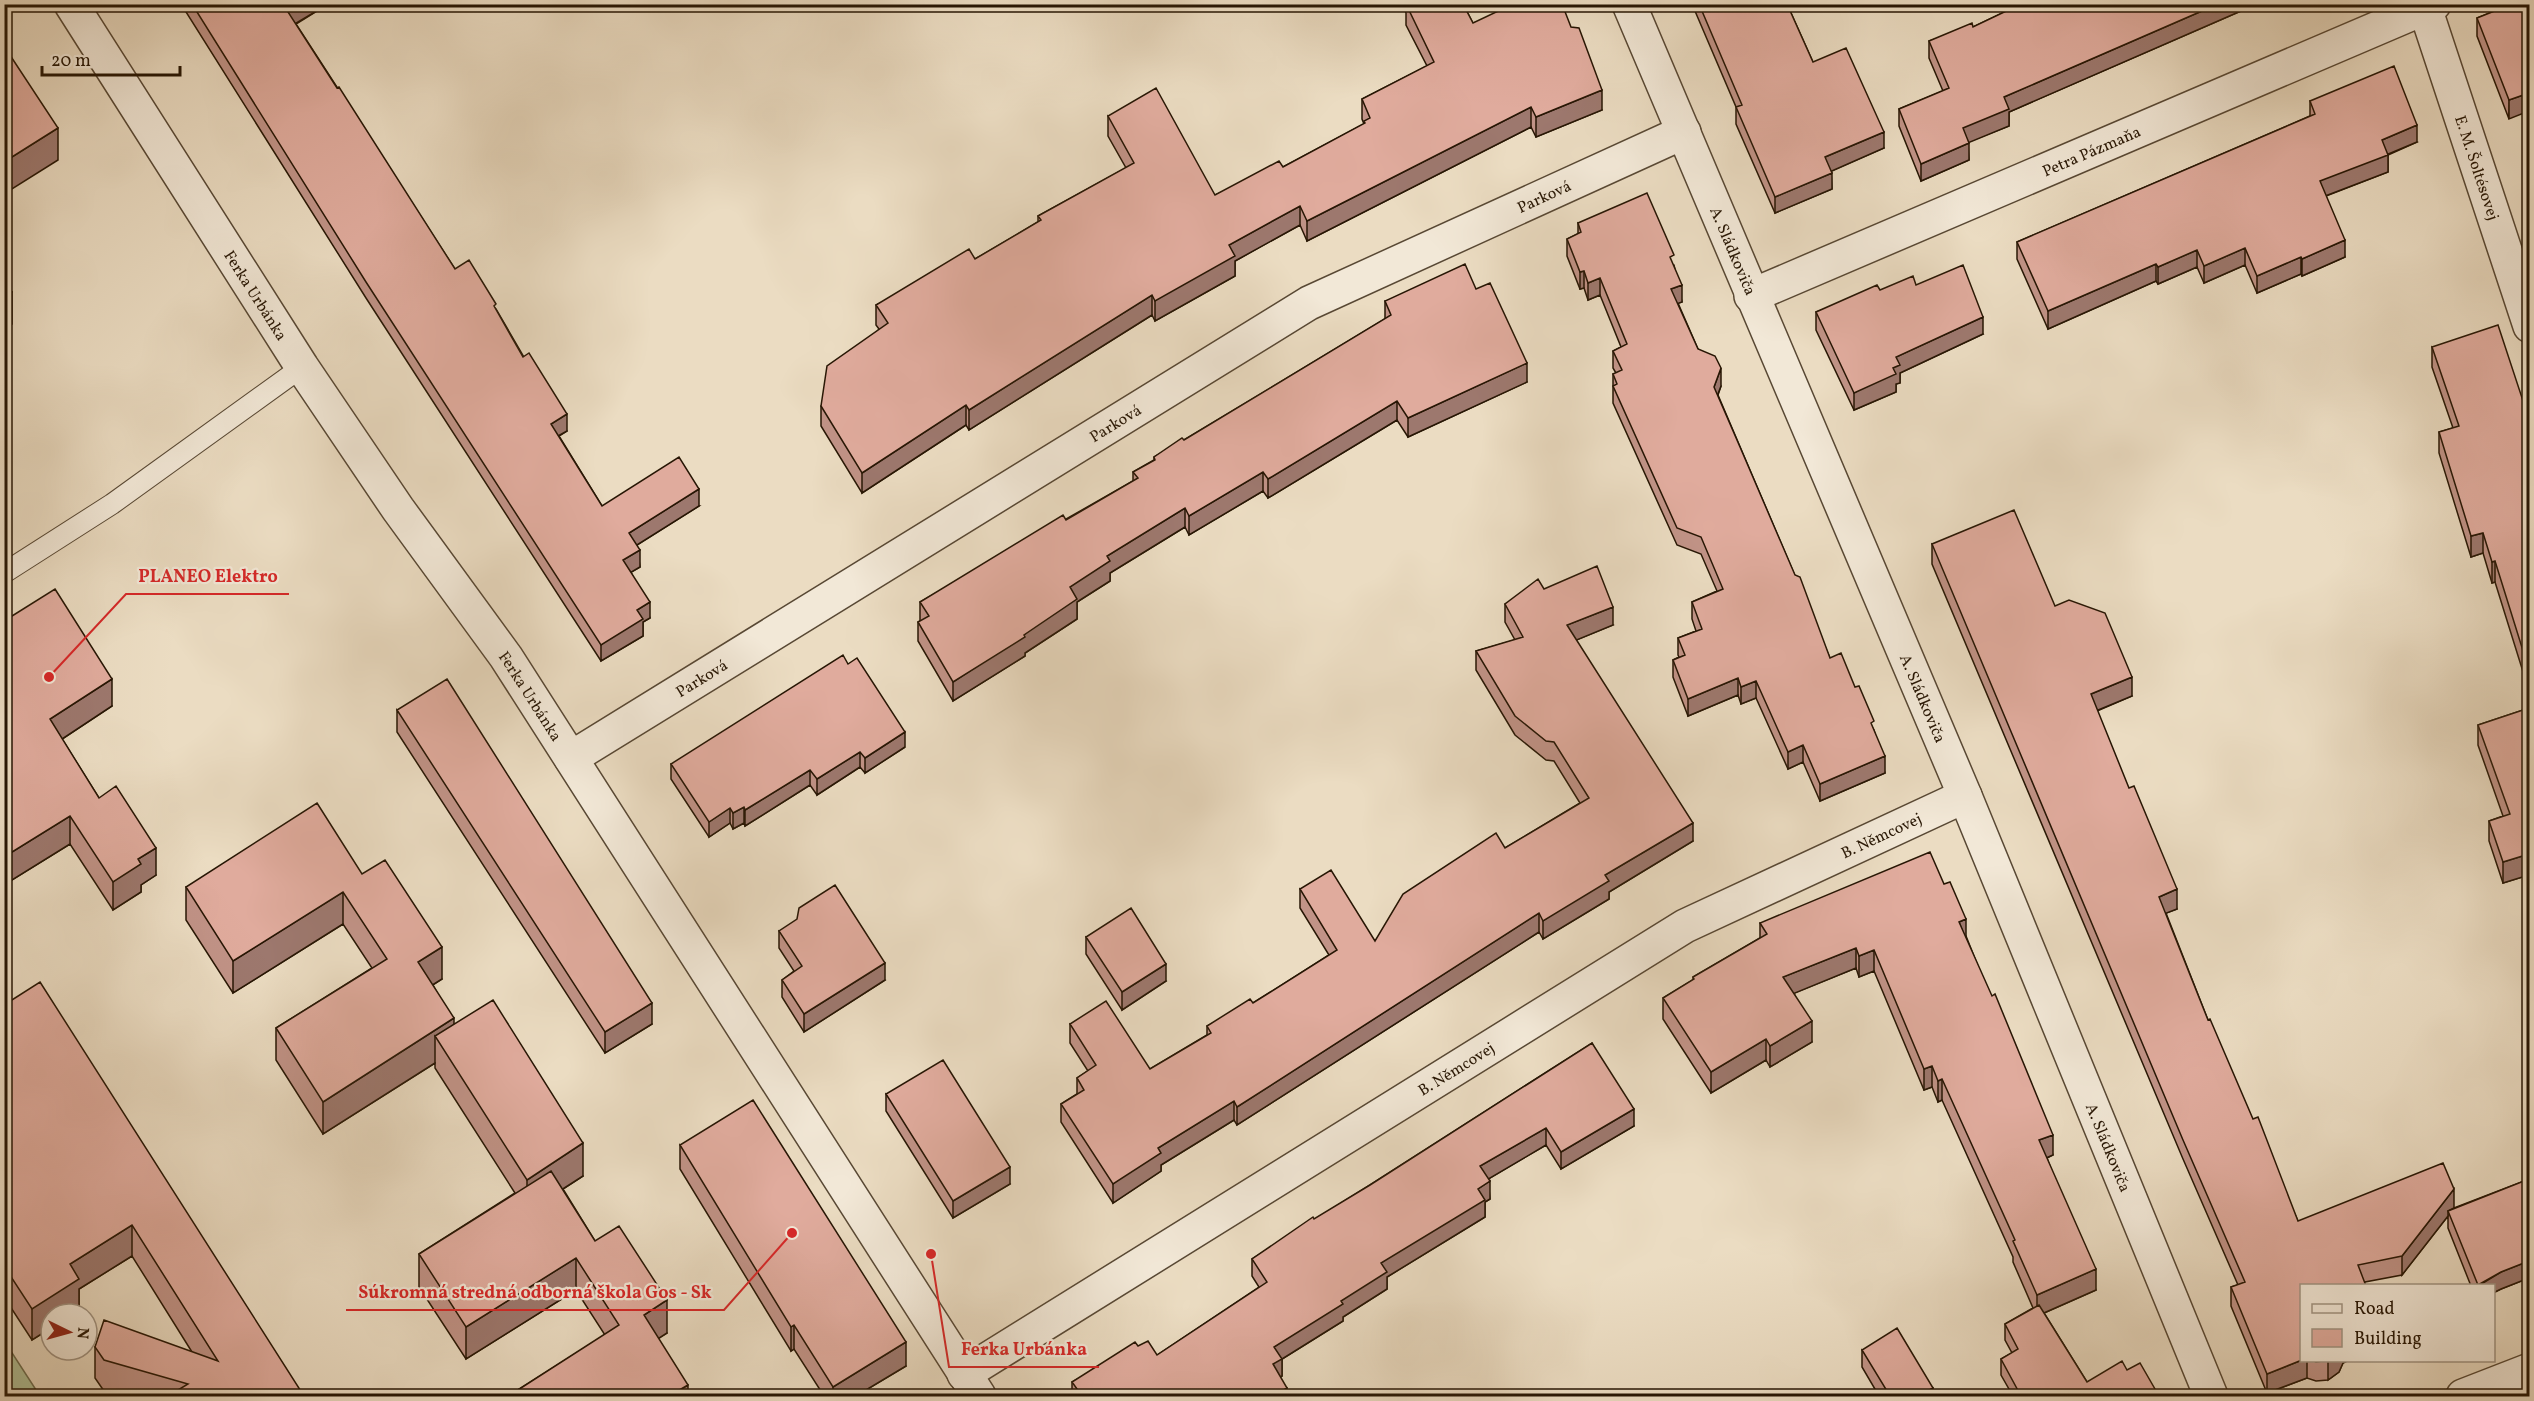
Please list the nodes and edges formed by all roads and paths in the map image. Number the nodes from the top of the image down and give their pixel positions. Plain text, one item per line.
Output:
1 (71, 4) edge
2 (1629, 4) edge
3 (2429, 6) edge
4 (1684, 132) junction
5 (1751, 296) junction
6 (2529, 326) edge
7 (302, 367) junction
8 (4, 573) edge
9 (571, 758) junction
10 (1965, 796) junction
11 (2529, 1370) edge
12 (971, 1385) edge
13 (2211, 1396) edge
14 (2463, 1396) edge

1 - 7 street, Ferka Urbánka
2 - 4 street, A. Sládkoviča
3 - 5 street, Petra Pázmaňa
3 - 6 street, E. M. Šoltésovej
4 - 5 street, A. Sládkoviča
4 - 9 street, Parková
5 - 10 street, A. Sládkoviča
7 - 8 lane
7 - 9 street, Ferka Urbánka
9 - 12 street, Ferka Urbánka
10 - 12 street, B. Němcovej
10 - 13 street, A. Sládkoviča
11 - 14 street

